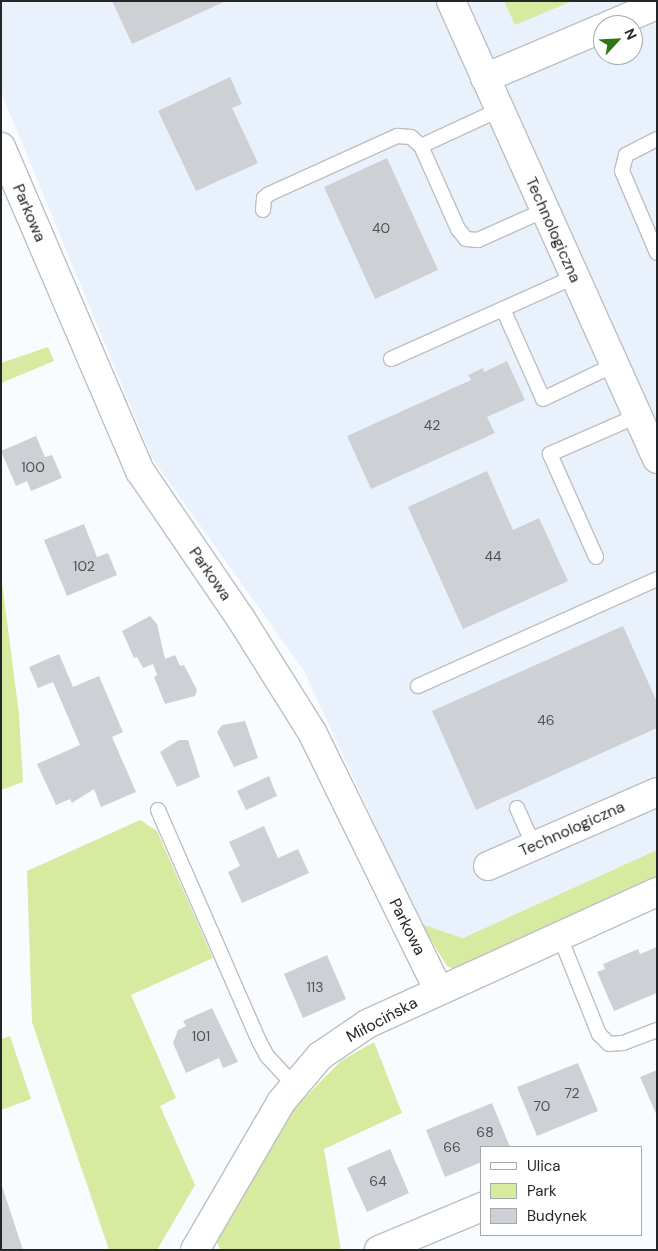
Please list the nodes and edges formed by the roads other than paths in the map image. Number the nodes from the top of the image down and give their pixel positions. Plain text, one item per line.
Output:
1 (451, 1) edge
2 (657, 5) edge
3 (634, 15) edge
4 (593, 32) edge
5 (485, 78) junction
6 (499, 110) junction
7 (657, 139) edge
8 (420, 146) junction
9 (1, 147) edge
10 (263, 210) dead end
11 (545, 210) junction
12 (657, 253) edge
13 (574, 277) junction
14 (502, 309) junction
15 (391, 359) dead end
16 (614, 365) junction
17 (637, 416) junction
18 (657, 459) edge
19 (596, 557) dead end
20 (657, 579) edge
21 (418, 686) dead end
22 (657, 792) edge
23 (517, 808) dead end
24 (158, 810) dead end
25 (534, 846) junction
26 (488, 866) dead end
27 (657, 892) edge
28 (560, 937) junction
29 (439, 991) junction
30 (657, 1030) edge
31 (295, 1086) junction
32 (480, 1209) edge
33 (195, 1250) edge
34 (378, 1250) edge

1 - 5 street, Technologiczna
2 - 3 street
4 - 5 street
5 - 6 street, Technologiczna
6 - 8 lane
6 - 11 street, Technologiczna
7 - 12 lane
8 - 10 lane
8 - 11 lane
9 - 29 street, Parkowa
11 - 13 street, Technologiczna
13 - 14 lane
13 - 16 street, Technologiczna
14 - 15 lane
14 - 16 lane
16 - 17 street, Technologiczna
17 - 18 street, Technologiczna
17 - 19 lane
20 - 21 lane
22 - 25 street, Technologiczna
23 - 25 lane
24 - 31 lane
25 - 26 street, Technologiczna
27 - 28 street, Miłocińska
28 - 29 street, Miłocińska
28 - 30 lane
29 - 31 street, Miłocińska
31 - 33 street, Miłocińska
32 - 34 street

